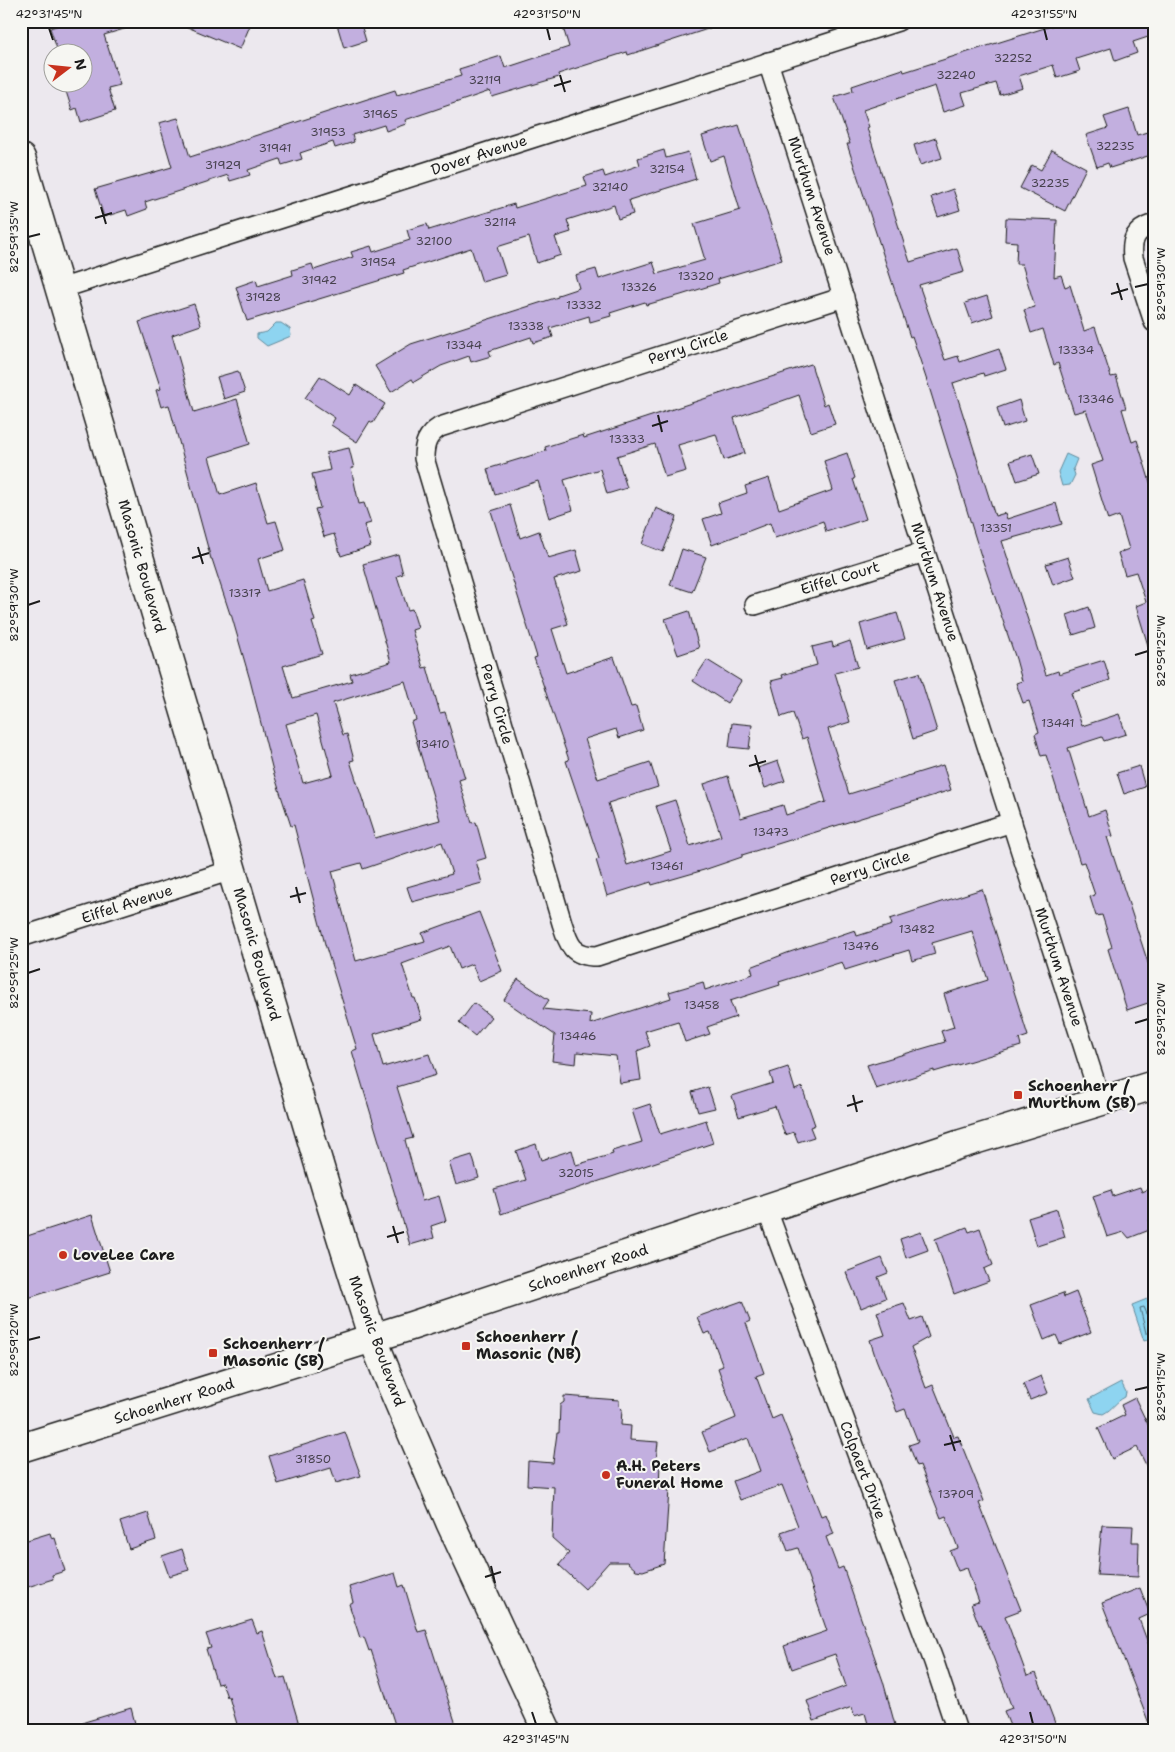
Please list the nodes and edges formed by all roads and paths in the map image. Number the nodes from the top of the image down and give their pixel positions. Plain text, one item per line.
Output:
1 (898, 21) edge
2 (768, 62) junction
3 (21, 158) edge
4 (1154, 224) edge
5 (60, 289) junction
6 (844, 297) junction
7 (1154, 322) edge
8 (925, 552) junction
9 (755, 605) dead end
10 (1012, 822) junction
11 (232, 870) junction
12 (21, 937) edge
13 (1154, 1084) edge
14 (1101, 1101) junction
15 (767, 1210) junction
16 (373, 1339) junction
17 (21, 1448) edge
18 (546, 1731) edge
19 (957, 1731) edge

1 - 2 street, Dover Avenue
2 - 5 street, Dover Avenue
2 - 6 street, Murthum Avenue
3 - 5 street, Masonic Boulevard
4 - 7 street
5 - 11 street, Masonic Boulevard
6 - 8 street, Murthum Avenue
6 - 10 street, Perry Circle
8 - 9 street, Eiffel Court
8 - 10 street, Murthum Avenue
10 - 14 street, Murthum Avenue
11 - 12 street, Eiffel Avenue
11 - 16 street, Masonic Boulevard
13 - 14 street, Schoenherr Road
14 - 15 street, Schoenherr Road
15 - 16 street, Schoenherr Road
15 - 19 street, Colpaert Drive
16 - 17 street, Schoenherr Road
16 - 18 street, Masonic Boulevard

